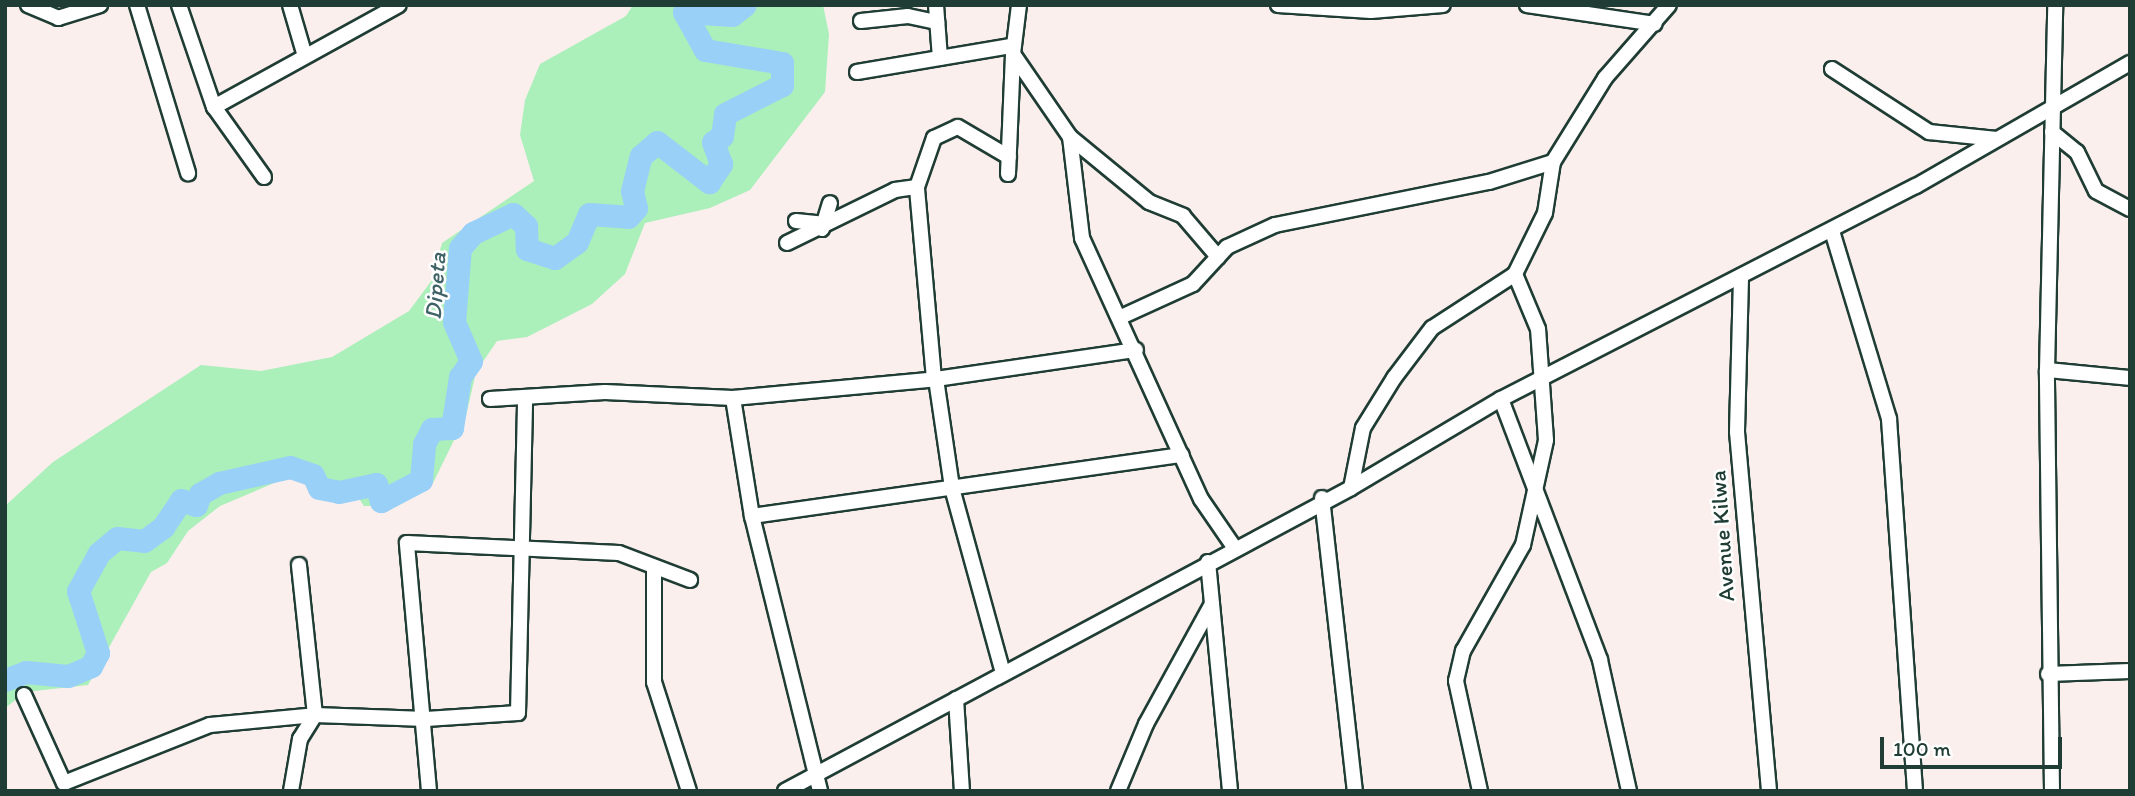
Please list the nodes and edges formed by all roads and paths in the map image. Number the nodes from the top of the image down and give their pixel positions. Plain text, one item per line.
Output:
1 (28, 5) edge
2 (100, 5) edge
3 (137, 5) edge
4 (179, 5) edge
5 (290, 5) edge
6 (399, 5) edge
7 (936, 5) edge
8 (1019, 5) edge
9 (1278, 5) edge
10 (1443, 5) edge
11 (1527, 5) edge
12 (1669, 5) edge
13 (2055, 5) edge
14 (861, 21) dead end
15 (937, 22) junction
16 (1655, 24) junction
17 (1012, 50) junction
18 (304, 53) junction
19 (940, 58) junction
20 (2130, 63) edge
21 (1832, 69) dead end
22 (857, 72) dead end
23 (2054, 106) junction
24 (214, 107) junction
25 (2052, 132) junction
26 (1070, 137) junction
27 (1997, 139) junction
28 (1009, 157) junction
29 (1553, 162) junction
30 (187, 173) dead end
31 (1008, 174) dead end
32 (264, 177) dead end
33 (917, 187) junction
34 (830, 203) dead end
35 (2130, 209) edge
36 (796, 221) dead end
37 (823, 227) junction
38 (1832, 231) junction
39 (787, 243) dead end
40 (1218, 257) junction
41 (1515, 274) junction
42 (1741, 278) junction
43 (1121, 317) junction
44 (1136, 350) junction
45 (2047, 370) junction
46 (1542, 378) junction
47 (2130, 378) edge
48 (935, 379) junction
49 (733, 398) junction
50 (490, 399) dead end
51 (1501, 399) junction
52 (525, 400) junction
53 (1182, 455) junction
54 (952, 488) junction
55 (1351, 488) junction
56 (1537, 495) junction
57 (1322, 498) junction
58 (752, 516) junction
59 (520, 545) junction
60 (1234, 547) junction
61 (1208, 562) junction
62 (299, 565) dead end
63 (654, 570) junction
64 (690, 580) dead end
65 (1212, 604) junction
66 (1002, 670) junction
67 (2130, 671) edge
68 (2048, 674) junction
69 (24, 695) dead end
70 (956, 699) junction
71 (315, 715) junction
72 (426, 719) junction
73 (819, 770) junction
74 (291, 791) edge
75 (429, 791) edge
76 (690, 791) edge
77 (785, 791) edge
78 (820, 791) edge
79 (962, 791) edge
80 (1118, 791) edge
81 (1230, 791) edge
82 (1355, 791) edge
83 (1480, 791) edge
84 (1629, 791) edge
85 (1769, 791) edge
86 (1915, 791) edge
87 (2052, 791) edge

1 - 2 street
3 - 30 street
4 - 24 street
5 - 18 street
6 - 18 street
7 - 15 street
8 - 17 street
9 - 10 street
11 - 16 street
12 - 16 street
13 - 23 street
14 - 15 street
15 - 19 street
16 - 29 street
17 - 19 street
17 - 26 street
17 - 28 street
18 - 24 street
19 - 22 street
20 - 23 street
21 - 27 street
23 - 25 street
23 - 27 street
24 - 32 street
25 - 35 street
25 - 45 street
26 - 40 street
26 - 43 street
27 - 38 street
28 - 31 street
28 - 33 street
29 - 40 street
29 - 41 street
33 - 37 street
33 - 48 street
34 - 37 street
36 - 37 street
37 - 39 street
38 - 42 street
38 - 86 street
40 - 43 street
41 - 46 street
41 - 55 street
42 - 46 street
42 - 85 street, Avenue Kilwa
43 - 44 street
44 - 48 street
44 - 53 street
45 - 47 street
45 - 68 street
46 - 51 street
46 - 56 street
48 - 49 street
48 - 54 street
49 - 52 street
49 - 58 street
50 - 52 street
51 - 55 street
51 - 56 street
52 - 59 street
53 - 54 street
53 - 60 street
54 - 58 street
54 - 66 street
55 - 57 street
56 - 83 street
56 - 84 street
57 - 60 street
57 - 82 street
58 - 73 street
59 - 63 street
59 - 72 street
59 - 72 street
60 - 61 street
61 - 65 street
61 - 66 street
62 - 71 street
63 - 64 street
63 - 76 street
65 - 80 street
65 - 81 street
66 - 70 street
67 - 68 street
68 - 87 street
69 - 71 street
70 - 73 street
70 - 79 street
71 - 72 street
71 - 74 street
72 - 75 street
73 - 77 street
73 - 78 street

